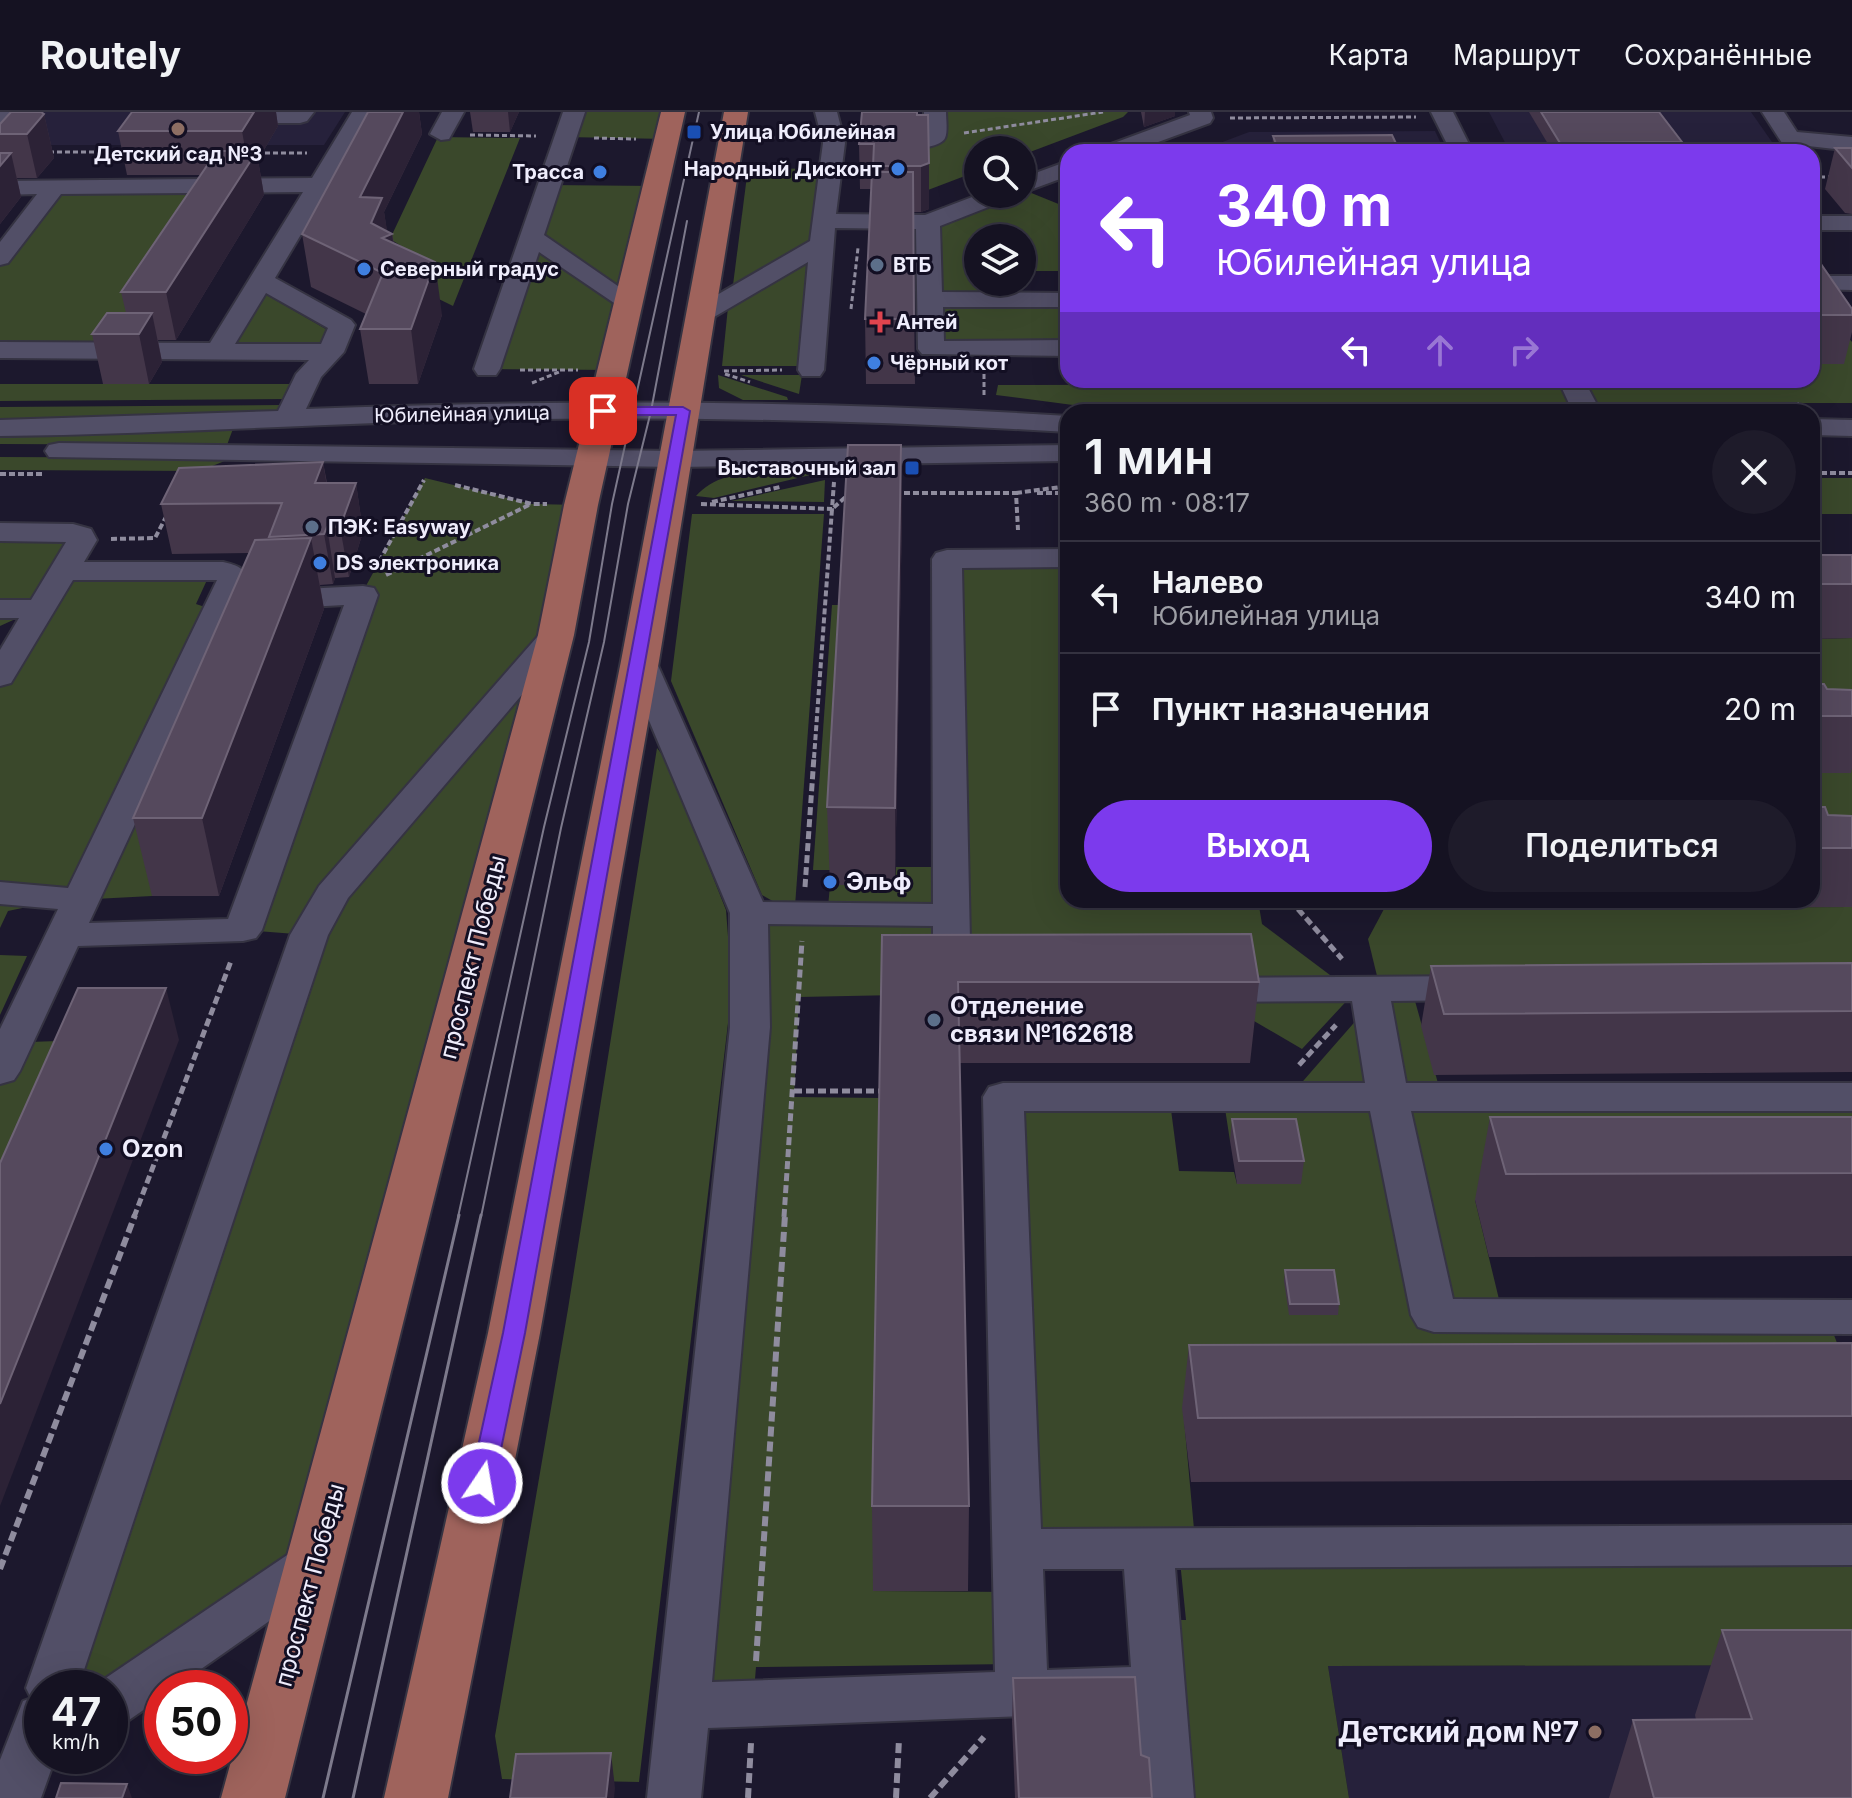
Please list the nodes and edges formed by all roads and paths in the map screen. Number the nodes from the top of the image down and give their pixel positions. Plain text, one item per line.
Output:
1 (4, 112) edge
2 (153, 112) edge
3 (303, 112) edge
4 (363, 112) edge
5 (453, 112) edge
6 (574, 112) edge
7 (673, 112) edge
8 (826, 112) edge
9 (935, 112) edge
10 (1103, 112) edge
11 (1773, 112) edge
12 (1443, 114) edge
13 (1201, 115) edge
14 (0, 117) edge
15 (733, 125) edge
16 (441, 134) joint
17 (566, 137) junction
18 (935, 137) junction
19 (666, 139) junction
20 (825, 140) junction
21 (1130, 144) edge
22 (1458, 144) edge
23 (1852, 144) edge
24 (46, 152) dead end
25 (138, 152) edge
26 (246, 153) edge
27 (338, 153) junction
28 (1060, 171) edge
29 (1820, 176) edge
30 (1840, 177) edge
31 (1036, 181) edge
32 (317, 185) junction
33 (0, 188) edge
34 (54, 188) junction
35 (964, 208) edge
36 (928, 222) junction
37 (1820, 223) edge
38 (1852, 223) edge
39 (822, 233) junction
40 (532, 237) junction
41 (0, 258) edge
42 (260, 280) junction
43 (1820, 280) edge
44 (1852, 283) edge
45 (1820, 289) edge
46 (930, 299) junction
47 (1060, 300) edge
48 (629, 302) junction
49 (1833, 309) edge
50 (700, 315) junction
51 (1060, 348) edge
52 (0, 350) edge
53 (218, 351) junction
54 (331, 352) junction
55 (487, 369) dead end
56 (811, 370) dead end
57 (716, 371) dead end
58 (754, 384) dead end
59 (1580, 399) edge
60 (1421, 404) edge
61 (1647, 404) edge
62 (603, 411) junction
63 (683, 411) junction
64 (1060, 417) edge
65 (288, 419) junction
66 (1820, 419) edge
67 (252, 420) junction
68 (1034, 422) junction
69 (0, 428) edge
70 (1852, 428) edge
71 (1820, 450) edge
72 (1852, 450) edge
73 (0, 451) edge
74 (237, 452) junction
75 (1035, 453) junction
76 (1060, 453) edge
77 (592, 459) junction
78 (675, 459) junction
79 (1820, 473) edge
80 (1852, 473) edge
81 (790, 484) dead end
82 (1060, 487) edge
83 (850, 493) edge
84 (880, 493) edge
85 (1016, 493) junction
86 (1060, 493) edge
87 (173, 502) edge
88 (532, 504) dead end
89 (703, 504) dead end
90 (0, 532) edge
91 (82, 540) junction
92 (1019, 558) junction
93 (1060, 558) edge
94 (63, 571) junction
95 (381, 577) dead end
96 (222, 602) junction
97 (0, 609) edge
98 (40, 609) junction
99 (556, 635) junction
100 (640, 661) junction
101 (0, 676) edge
102 (0, 893) edge
103 (81, 900) junction
104 (1297, 908) edge
105 (749, 913) junction
106 (803, 914) junction
107 (952, 915) junction
108 (243, 930) junction
109 (65, 935) junction
110 (1369, 988) junction
111 (1509, 988) edge
112 (1169, 990) edge
113 (950, 992) edge
114 (0, 1071) edge
115 (794, 1091) junction
116 (882, 1091) edge
117 (1388, 1097) junction
118 (1852, 1097) edge
119 (1268, 1098) junction
120 (1852, 1317) edge
121 (1852, 1545) edge
122 (1148, 1548) junction
123 (1018, 1549) junction
124 (317, 1561) junction
125 (0, 1569) edge
126 (58, 1670) edge
127 (1159, 1689) junction
128 (128, 1692) edge
129 (1022, 1694) junction
130 (902, 1698) junction
131 (753, 1704) junction
132 (682, 1706) junction
133 (253, 1798) edge
134 (416, 1798) edge
135 (674, 1798) edge
136 (748, 1798) edge
137 (896, 1798) edge
138 (930, 1798) edge
139 (1167, 1798) edge

1 - 14 street
2 - 3 street
4 - 27 street
5 - 16 street
6 - 17 street
7 - 19 main road, проспект Победы
8 - 20 street
9 - 18 street
10 - 18 path
11 - 23 street
12 - 13 path
12 - 22 street
13 - 21 street
15 - 20 path
15 - 50 main road
16 - 17 path
17 - 19 path
17 - 40 street
18 - 20 street
19 - 48 main road, проспект Победы
20 - 39 street
24 - 25 path
26 - 27 path
27 - 32 street
28 - 31 street
29 - 30 path
32 - 34 street
32 - 42 street
33 - 34 street
34 - 41 street
35 - 36 street
36 - 39 street
36 - 46 street
37 - 38 street
39 - 50 street
39 - 56 street
40 - 48 street
40 - 55 street
42 - 53 street
42 - 54 street
43 - 44 street
45 - 49 street
46 - 47 street
46 - 51 street
48 - 62 main road, проспект Победы
50 - 63 main road
52 - 53 street
53 - 54 street
54 - 65 street
57 - 58 path
59 - 60 path
59 - 61 path
62 - 63 street, Юбилейная улица
62 - 65 street, Юбилейная улица
62 - 77 main road, проспект Победы
63 - 68 street, Юбилейная улица
63 - 78 main road
64 - 68 street, Юбилейная улица
65 - 67 street, Юбилейная улица
66 - 70 street
67 - 69 street, Юбилейная улица
67 - 74 street
68 - 75 street
71 - 72 street
73 - 74 street, Юбилейная улица
74 - 77 street, Юбилейная улица
75 - 76 street, Юбилейная улица
75 - 78 street, Юбилейная улица
77 - 78 street, Юбилейная улица
77 - 99 main road, проспект Победы
78 - 100 main road
79 - 80 path
81 - 89 path
82 - 85 path
83 - 106 path
84 - 85 path
85 - 86 path
85 - 92 path
87 - 91 path
88 - 95 path
90 - 91 street
91 - 94 street
92 - 93 street
92 - 107 street
94 - 96 street
94 - 98 street
96 - 103 street
96 - 108 street
97 - 98 street
98 - 101 street
99 - 124 main road, проспект Победы
99 - 126 street
100 - 105 street
100 - 134 main road
102 - 103 street
103 - 109 street
104 - 110 path
105 - 106 street
105 - 132 street
106 - 107 street
106 - 115 path
107 - 113 street
108 - 109 street
108 - 125 path
109 - 114 street
110 - 111 street
110 - 112 street
110 - 117 street
110 - 119 path
115 - 116 path
115 - 131 path
117 - 118 street
117 - 119 street
117 - 120 street
119 - 123 street
121 - 122 street
122 - 123 street
122 - 127 street
123 - 129 street
124 - 128 street
124 - 133 main road, проспект Победы
127 - 129 street
127 - 139 street
129 - 130 street
129 - 138 path
130 - 131 street
130 - 137 path
131 - 132 street
131 - 136 path
132 - 135 street

